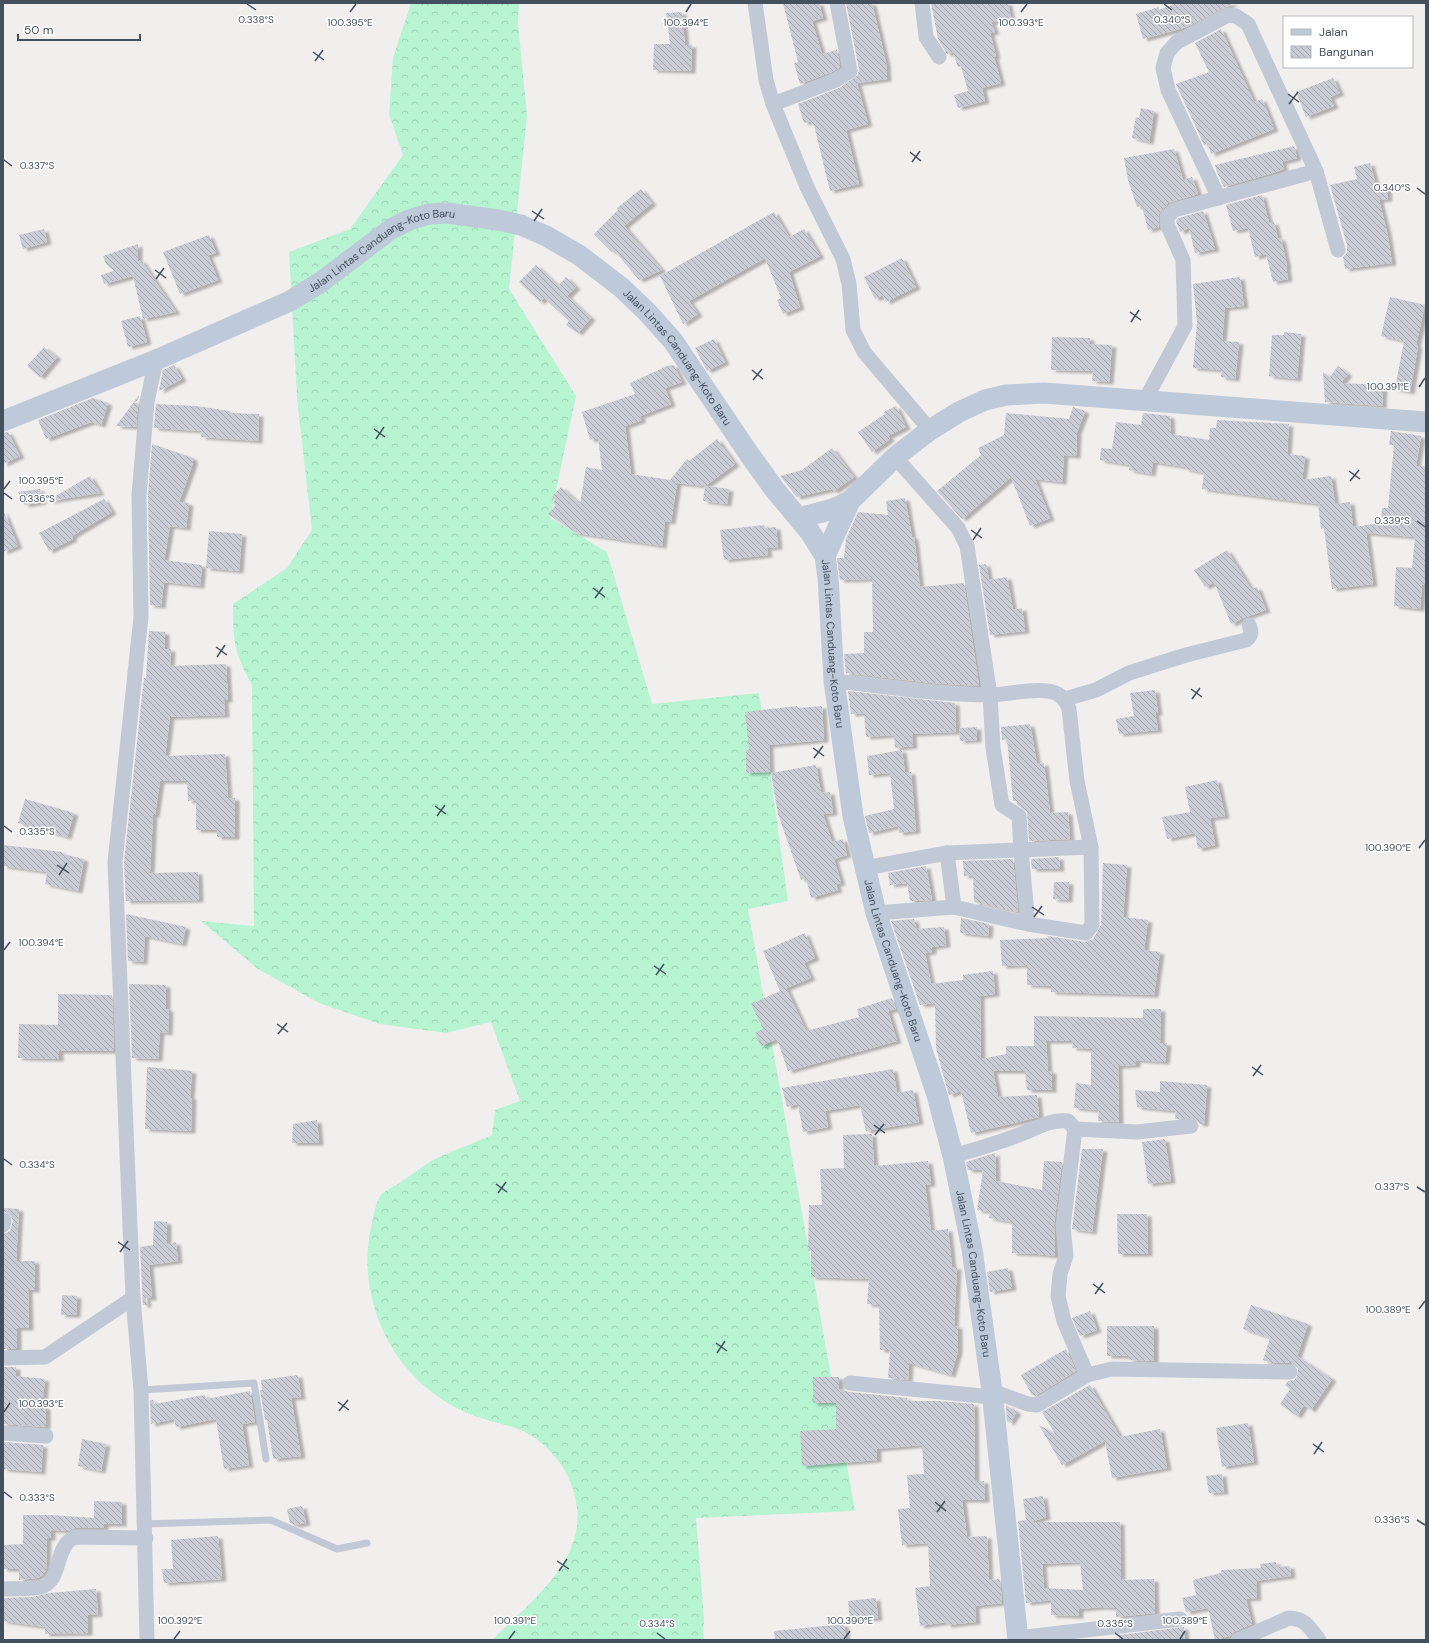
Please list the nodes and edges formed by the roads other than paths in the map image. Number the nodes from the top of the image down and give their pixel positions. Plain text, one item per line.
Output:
1 (755, 3) edge
2 (837, 3) edge
3 (922, 3) edge
4 (939, 57) dead end
5 (773, 104) junction
6 (1316, 171) junction
7 (1219, 198) junction
8 (1338, 250) dead end
9 (156, 360) junction
10 (1145, 400) junction
11 (3, 421) edge
12 (1426, 422) edge
13 (930, 430) junction
14 (895, 457) junction
15 (850, 501) junction
16 (799, 518) junction
17 (825, 556) junction
18 (1249, 625) dead end
19 (834, 681) junction
20 (990, 695) junction
21 (1065, 699) junction
22 (1091, 847) junction
23 (1020, 851) junction
24 (947, 853) junction
25 (864, 868) junction
26 (954, 907) junction
27 (876, 912) junction
28 (1028, 924) junction
29 (1191, 1126) dead end
30 (1075, 1129) junction
31 (953, 1156) junction
32 (4, 1220) edge
33 (3, 1225) edge
34 (134, 1298) junction
35 (3, 1358) edge
36 (1290, 1372) dead end
37 (1087, 1375) junction
38 (850, 1384) dead end
39 (141, 1390) junction
40 (992, 1394) junction
41 (3, 1432) edge
42 (46, 1436) dead end
43 (266, 1459) dead end
44 (145, 1531) junction
45 (367, 1543) dead end
46 (3, 1589) edge
47 (1180, 1619) dead end
48 (1018, 1639) edge
49 (146, 1640) edge
50 (1238, 1640) edge
51 (1319, 1640) edge

1 - 5 street
2 - 5 street
3 - 4 street
5 - 13 street
6 - 7 street
6 - 7 street
6 - 8 street
7 - 10 street
9 - 11 main road, Jalan Lintas Canduang-Koto Baru
9 - 16 main road, Jalan Lintas Canduang-Koto Baru
9 - 34 street
10 - 12 main road
10 - 13 main road
13 - 14 main road
14 - 15 main road
14 - 20 street
15 - 16 main road
15 - 17 main road
16 - 17 main road, Jalan Lintas Canduang-Koto Baru
17 - 19 main road, Jalan Lintas Canduang-Koto Baru
18 - 21 street
19 - 20 street
19 - 25 main road, Jalan Lintas Canduang-Koto Baru
20 - 21 street
20 - 23 street
21 - 22 street
22 - 23 street
22 - 28 street
23 - 24 street
23 - 28 street
24 - 25 street
24 - 26 street
25 - 27 main road, Jalan Lintas Canduang-Koto Baru
26 - 27 street
26 - 28 street
27 - 31 main road, Jalan Lintas Canduang-Koto Baru
29 - 30 street
30 - 31 street
30 - 37 street
31 - 40 main road, Jalan Lintas Canduang-Koto Baru
32 - 33 street
34 - 35 street
34 - 39 street
36 - 37 street
37 - 40 street
38 - 40 street
39 - 43 lane
39 - 44 street
40 - 48 main road, Jalan Lintas Canduang-Koto Baru
41 - 42 street
44 - 45 lane
44 - 46 street
44 - 49 street
47 - 48 street
50 - 51 street

